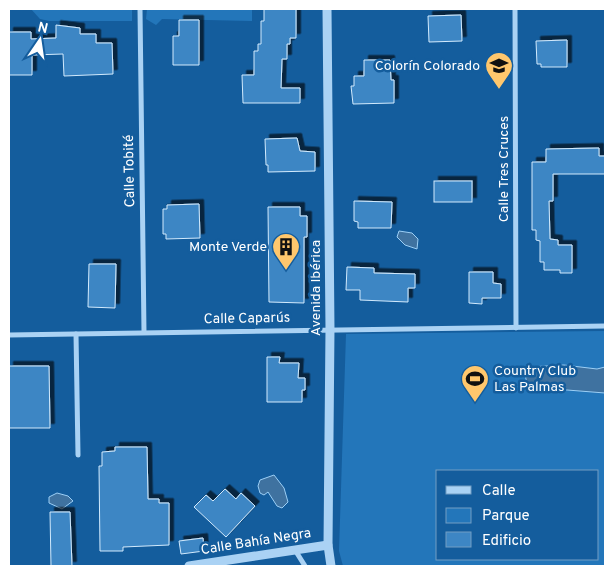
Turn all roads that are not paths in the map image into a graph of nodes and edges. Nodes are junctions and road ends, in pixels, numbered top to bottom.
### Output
1 (140, 9) edge
2 (327, 9) edge
3 (515, 9) edge
4 (605, 326) edge
5 (516, 328) junction
6 (330, 329) junction
7 (144, 332) junction
8 (76, 334) junction
9 (9, 335) edge
10 (78, 455) dead end
11 (328, 545) junction
12 (295, 550) junction
13 (189, 566) edge
14 (305, 566) edge
15 (331, 566) edge

1 - 7 street, Calle Tobité
2 - 6 street, Avenida Ibérica
3 - 5 street, Calle Tres Cruces
4 - 5 street, Calle Caparús
5 - 6 street, Calle Caparús
6 - 7 street, Calle Caparús
6 - 11 street, Avenida Ibérica
7 - 8 street, Calle Caparús
8 - 9 street, Calle Caparús
8 - 10 street
11 - 12 street, Calle Bahía Negra
11 - 15 street, Avenida Ibérica
12 - 13 street, Calle Bahía Negra
12 - 14 street

